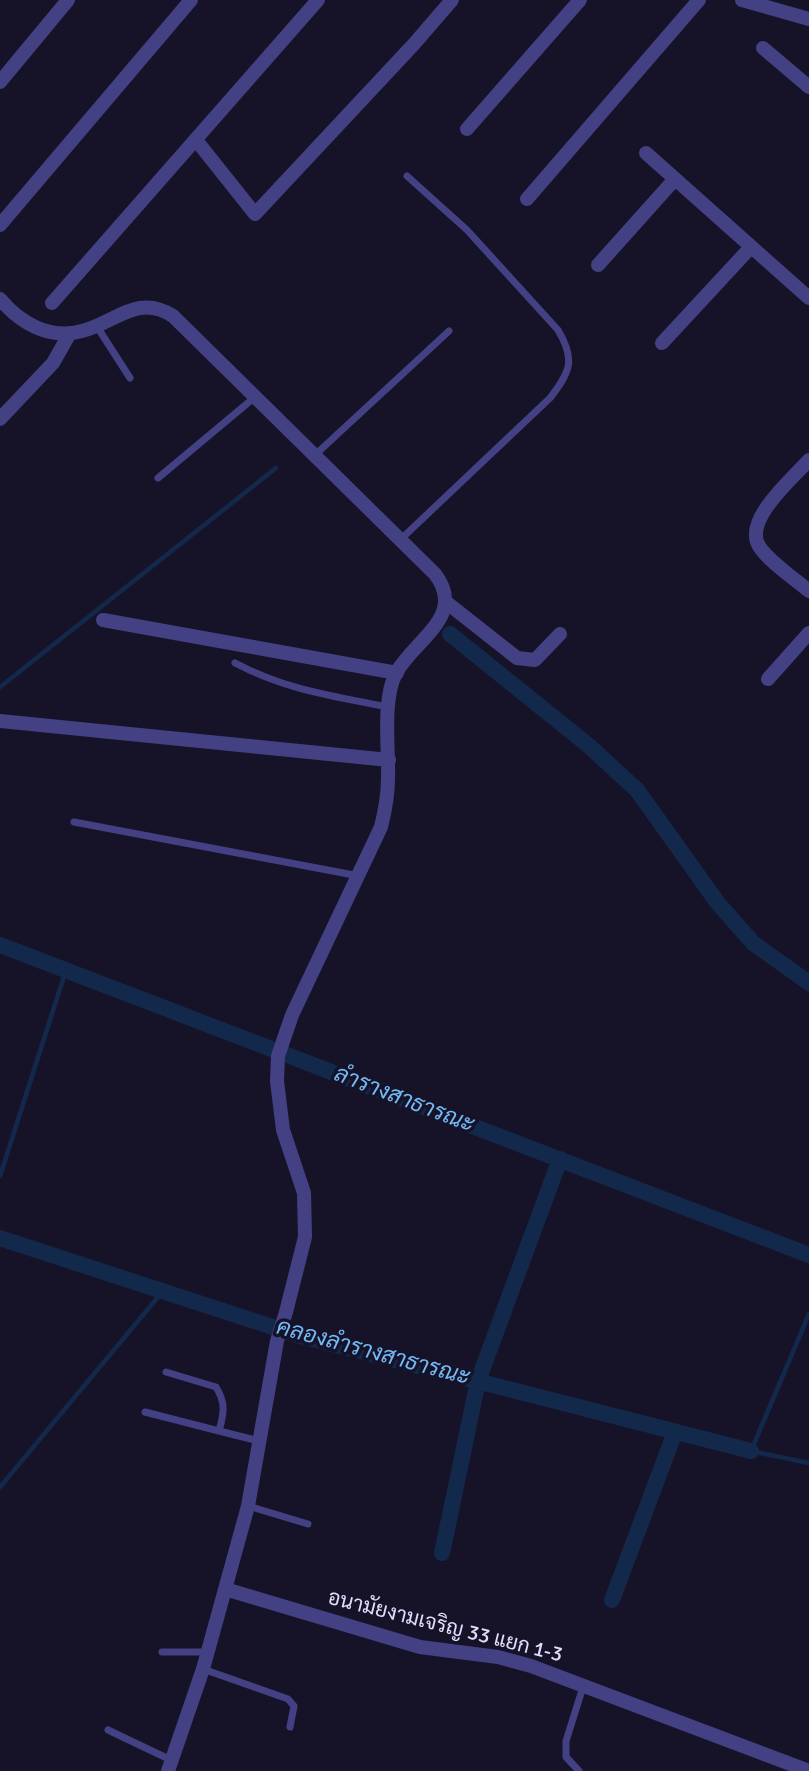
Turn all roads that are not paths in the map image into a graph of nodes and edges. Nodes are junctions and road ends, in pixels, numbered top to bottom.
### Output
1 (68, 0) edge
2 (191, 0) edge
3 (318, 0) edge
4 (452, 0) edge
5 (580, 0) edge
6 (699, 0) edge
7 (742, 0) edge
8 (809, 19) edge
9 (763, 48) dead end
10 (0, 82) edge
11 (809, 87) edge
12 (467, 129) dead end
13 (196, 140) junction
14 (646, 153) dead end
15 (407, 176) dead end
16 (675, 179) junction
17 (527, 199) dead end
18 (0, 225) edge
19 (751, 247) junction
20 (598, 265) dead end
21 (809, 298) edge
22 (0, 299) edge
23 (52, 303) dead end
24 (103, 322) junction
25 (449, 331) dead end
26 (70, 333) junction
27 (662, 343) dead end
28 (130, 378) dead end
29 (256, 397) junction
30 (0, 419) edge
31 (315, 455) junction
32 (809, 460) edge
33 (158, 478) dead end
34 (400, 540) junction
35 (809, 591) edge
36 (446, 602) junction
37 (103, 620) dead end
38 (809, 633) edge
39 (560, 634) dead end
40 (235, 663) dead end
41 (397, 673) junction
42 (768, 679) dead end
43 (388, 707) junction
44 (0, 721) edge
45 (389, 760) junction
46 (74, 822) dead end
47 (360, 876) junction
48 (166, 1372) dead end
49 (145, 1412) dead end
50 (219, 1431) junction
51 (259, 1441) junction
52 (248, 1506) junction
53 (307, 1524) dead end
54 (225, 1589) junction
55 (162, 1652) dead end
56 (208, 1652) junction
57 (203, 1669) junction
58 (584, 1686) junction
59 (289, 1727) dead end
60 (108, 1730) dead end
61 (170, 1766) edge
62 (579, 1771) edge
63 (809, 1771) edge

1 - 10 street
2 - 18 street
3 - 13 street
4 - 13 street
5 - 12 street
6 - 17 street
7 - 8 street
9 - 11 street
13 - 23 street
14 - 16 street
15 - 34 lane
16 - 19 street
16 - 20 street
19 - 21 street
19 - 27 street
22 - 26 street
24 - 26 street
24 - 28 lane
24 - 29 street
25 - 31 lane
26 - 30 street
29 - 31 street
29 - 33 lane
31 - 34 street
32 - 35 street
34 - 36 street
36 - 39 street
36 - 41 street
37 - 41 street
38 - 42 street
40 - 43 lane
41 - 43 street
43 - 45 street
44 - 45 street
45 - 47 street
46 - 47 lane
47 - 51 street
48 - 50 lane
49 - 50 lane
50 - 51 lane
51 - 52 street
52 - 53 lane
52 - 54 street
54 - 56 street
54 - 58 street, อนามัยงามเจริญ 33 แยก 1-3
55 - 56 lane
56 - 57 street
57 - 59 lane
57 - 61 street
58 - 62 lane
58 - 63 street, อนามัยงามเจริญ 33 แยก 1-3
60 - 61 lane

